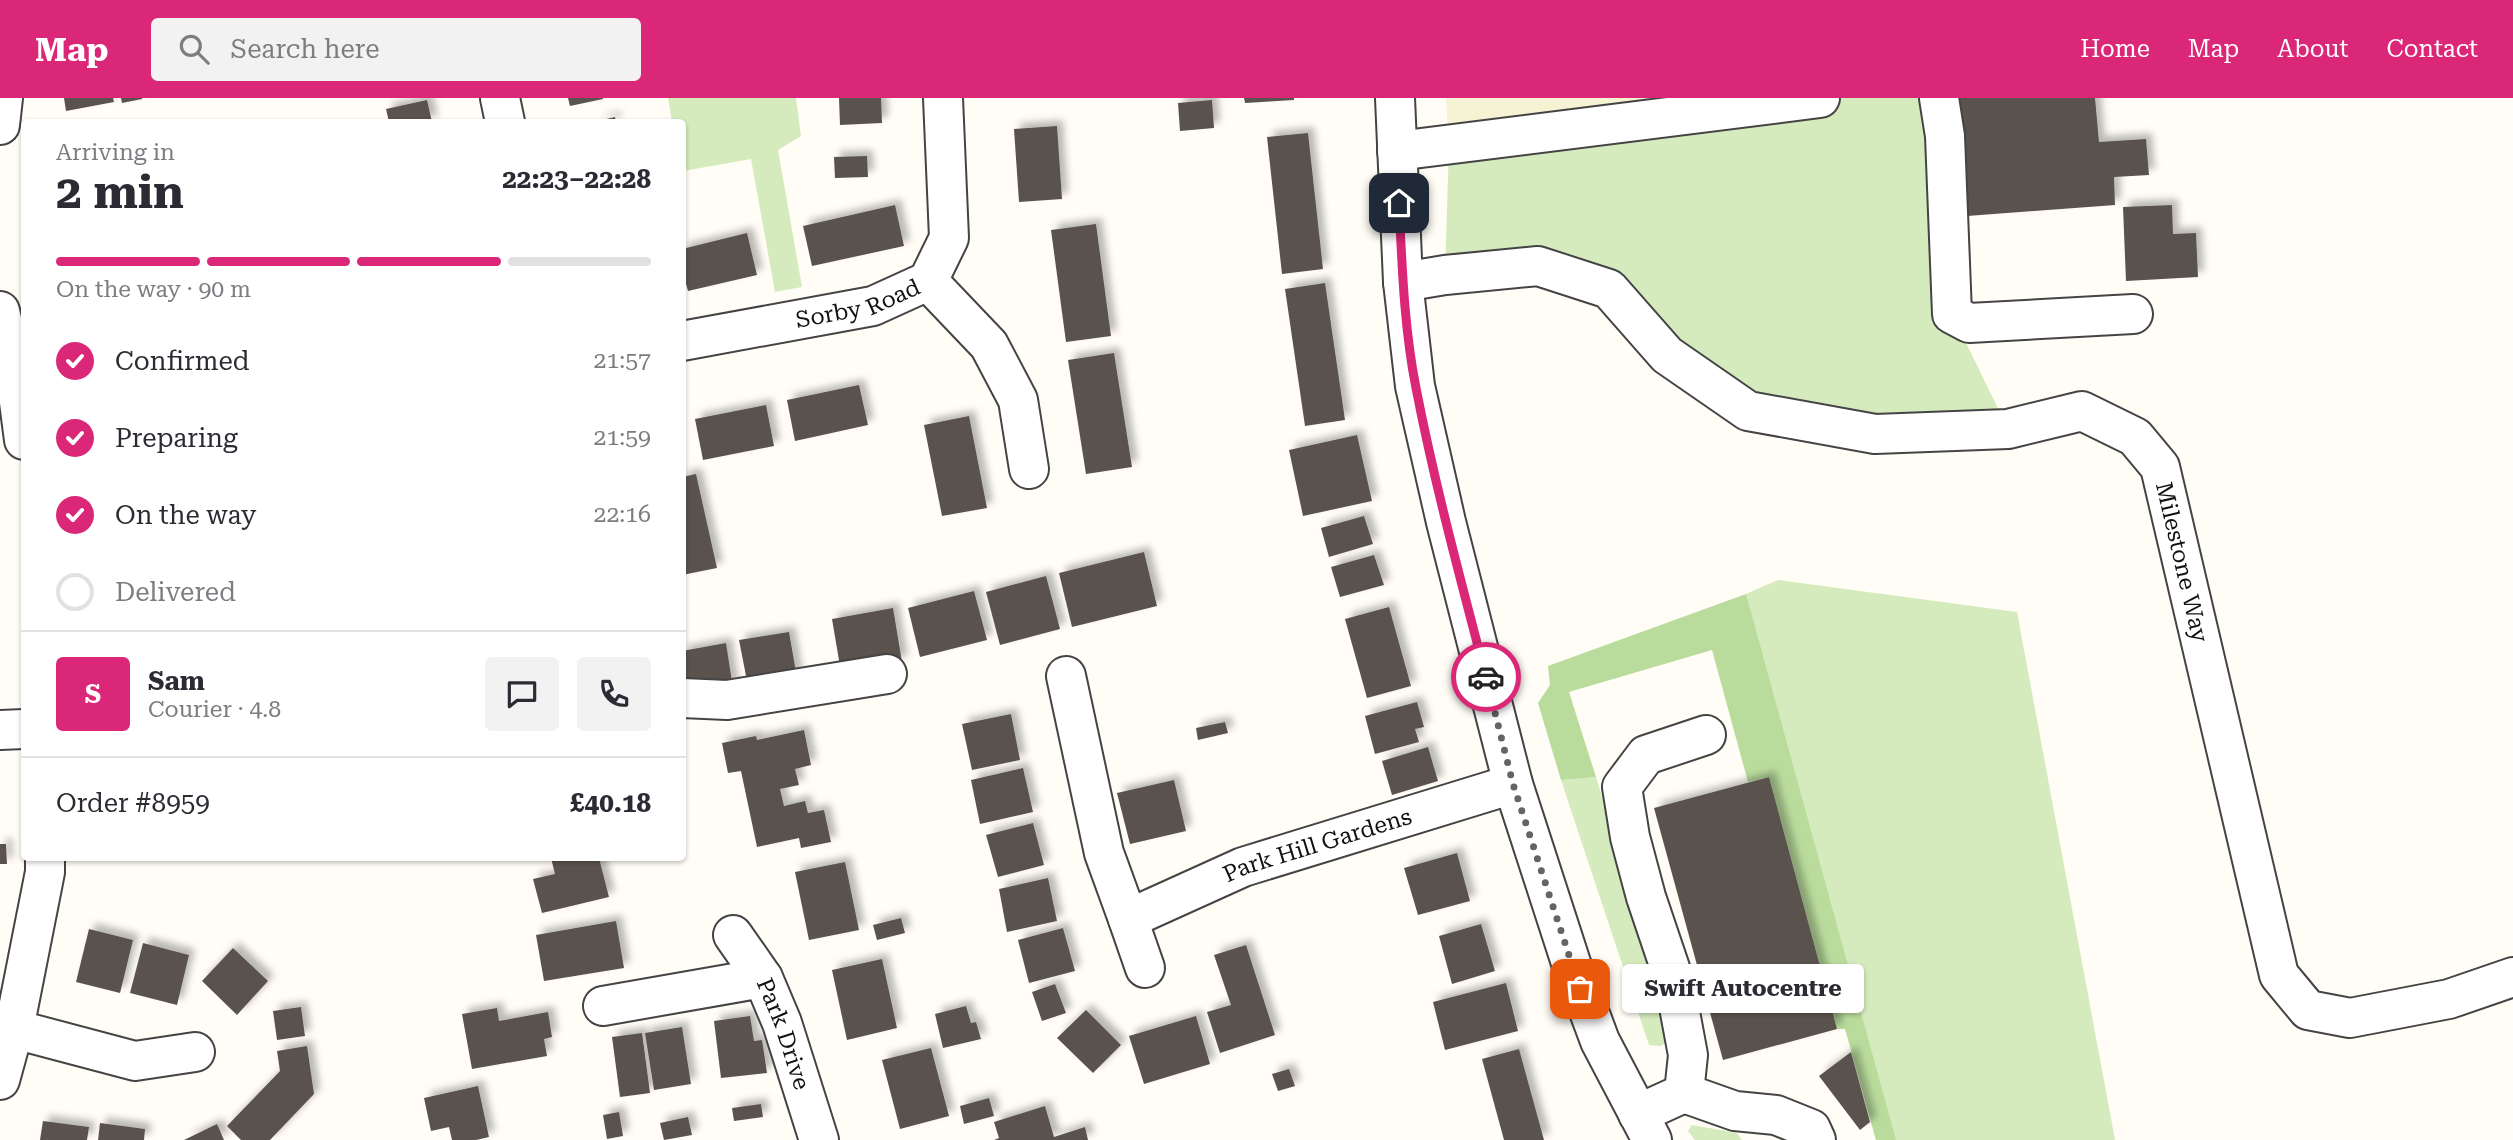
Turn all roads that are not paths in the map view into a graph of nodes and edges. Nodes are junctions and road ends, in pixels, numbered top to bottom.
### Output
1 (3, 98) edge
2 (500, 98) edge
3 (943, 98) edge
4 (1395, 98) edge
5 (1820, 98) edge
6 (1939, 98) edge
7 (504, 119) edge
8 (0, 125) edge
9 (1397, 151) junction
10 (928, 281) junction
11 (1403, 282) junction
12 (0, 311) edge
13 (2133, 314) dead end
14 (686, 340) edge
15 (20, 379) edge
16 (1029, 469) dead end
17 (887, 674) dead end
18 (1066, 676) dead end
19 (686, 698) edge
20 (21, 729) edge
21 (0, 730) edge
22 (1706, 735) dead end
23 (1513, 784) junction
24 (45, 861) edge
25 (1128, 919) junction
26 (733, 935) dead end
27 (1145, 968) dead end
28 (2513, 977) edge
29 (763, 978) junction
30 (603, 1006) dead end
31 (14, 1029) junction
32 (195, 1052) dead end
33 (0, 1080) edge
34 (1684, 1093) junction
35 (1645, 1127) edge
36 (819, 1140) edge
37 (1816, 1140) edge

1 - 8 street
2 - 7 street
3 - 10 street, Sorby Road
4 - 9 street
5 - 9 street
6 - 13 street
9 - 11 street
10 - 14 street, Sorby Road
10 - 16 street
11 - 23 street
11 - 28 street, Milestone Way
12 - 15 street
17 - 19 street
18 - 25 street
20 - 21 street
22 - 34 street
23 - 25 street, Park Hill Gardens
23 - 35 street
24 - 31 street
25 - 27 street
26 - 29 street, Park Drive
29 - 30 street
29 - 36 street, Park Drive
31 - 32 street
31 - 33 street
34 - 35 street
34 - 37 street

